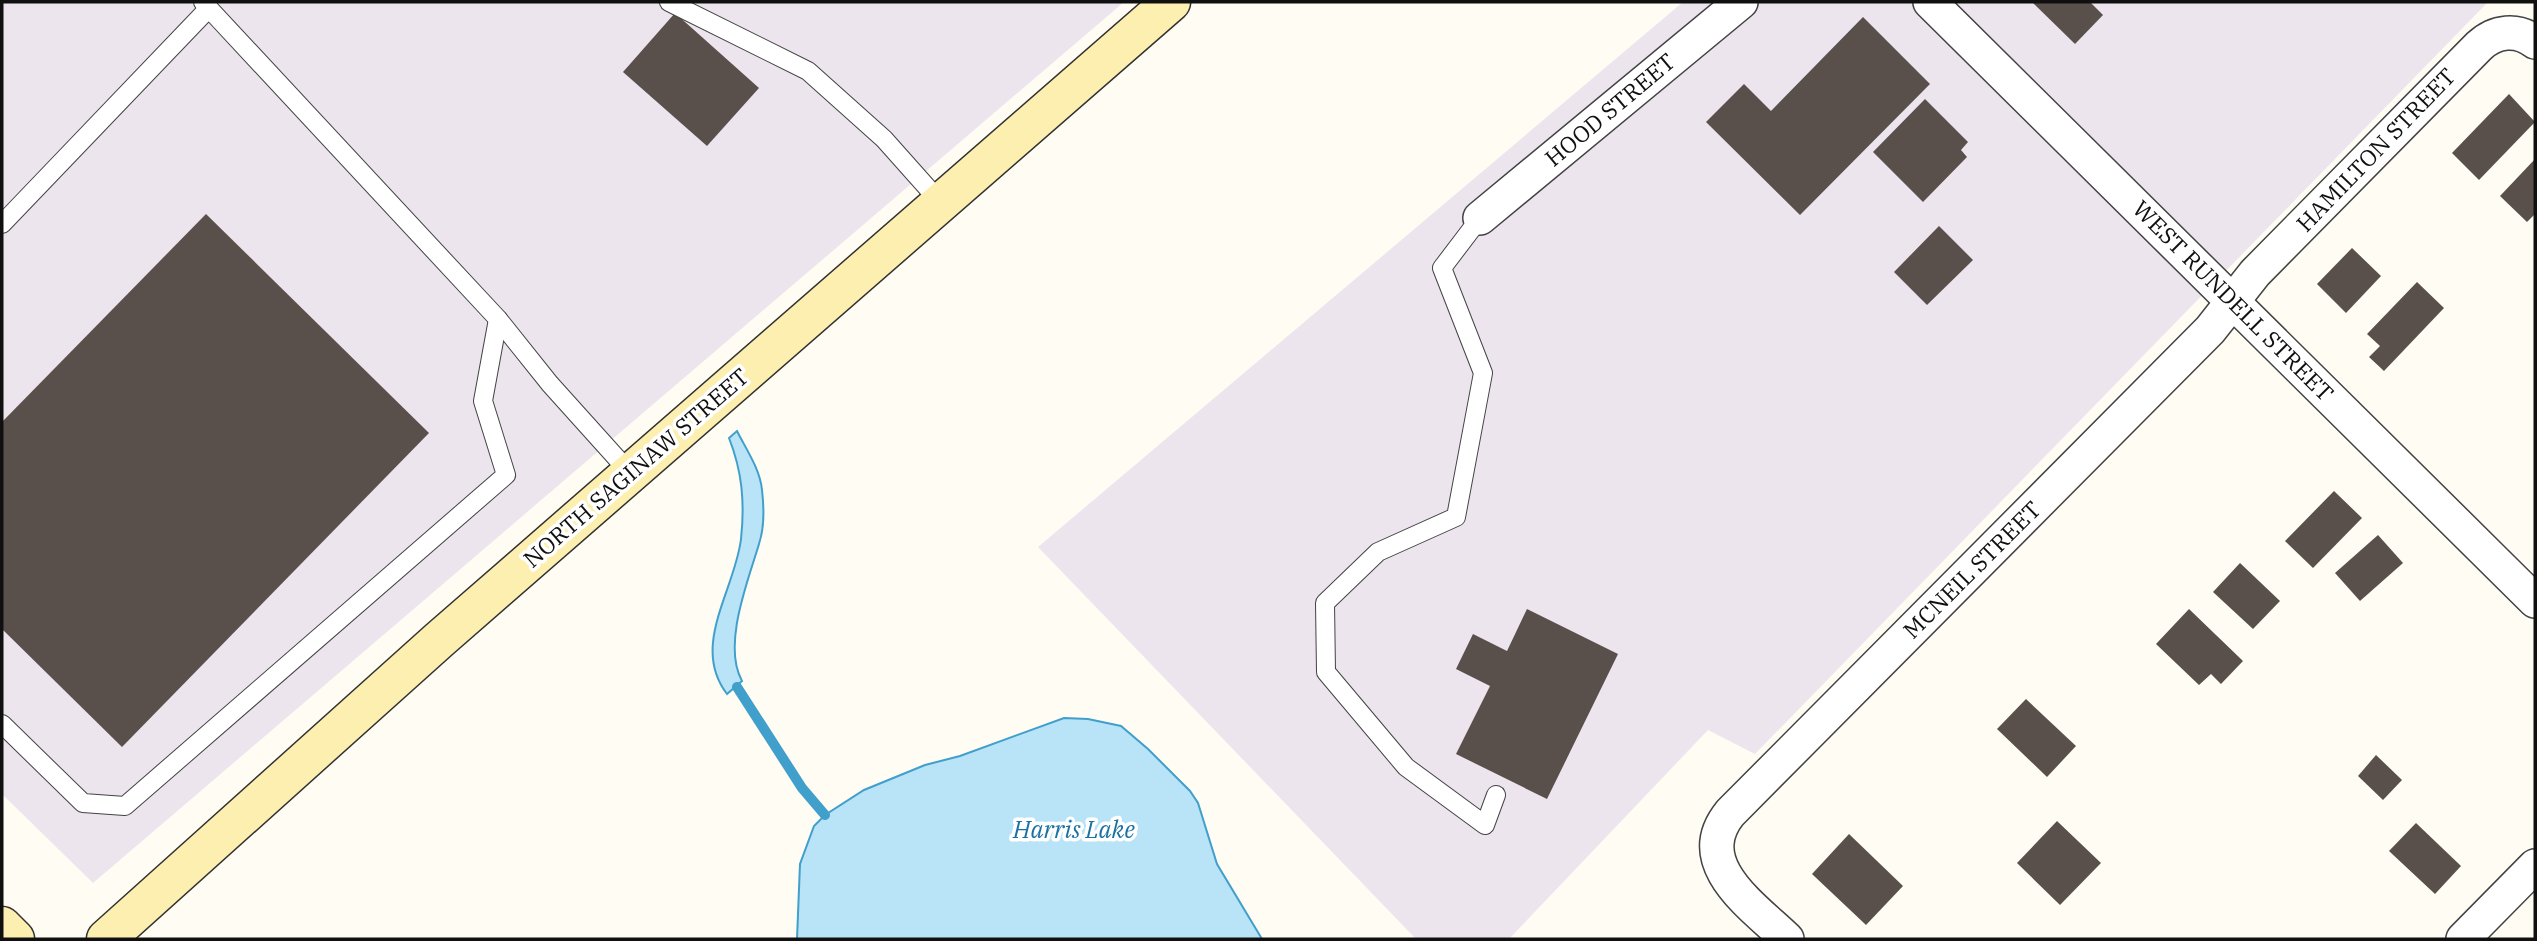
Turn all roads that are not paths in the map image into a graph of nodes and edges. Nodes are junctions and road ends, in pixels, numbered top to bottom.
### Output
1 (669, 2) edge
2 (1171, 2) edge
3 (1741, 2) edge
4 (1930, 2) edge
5 (206, 5) edge
6 (2535, 42) edge
7 (941, 203) junction
8 (1480, 218) joint
9 (2, 224) edge
10 (2233, 302) junction
11 (498, 319) junction
12 (631, 474) junction
13 (2535, 601) edge
14 (2, 724) edge
15 (1496, 794) dead end
16 (2535, 866) edge
17 (2, 926) edge
18 (15, 939) edge
19 (106, 939) edge
20 (1787, 939) edge
21 (2463, 939) edge

1 - 7 lane
2 - 7 street, NORTH SAGINAW STREET
3 - 8 street, HOOD STREET
4 - 10 street, WEST RUNDELL STREET
5 - 9 lane
5 - 11 lane
6 - 10 street, HAMILTON STREET
7 - 12 street, NORTH SAGINAW STREET
8 - 15 lane
10 - 13 street, WEST RUNDELL STREET
10 - 20 street, MCNEIL STREET
11 - 12 lane
11 - 14 lane
12 - 19 street, NORTH SAGINAW STREET
16 - 21 street
17 - 18 street

